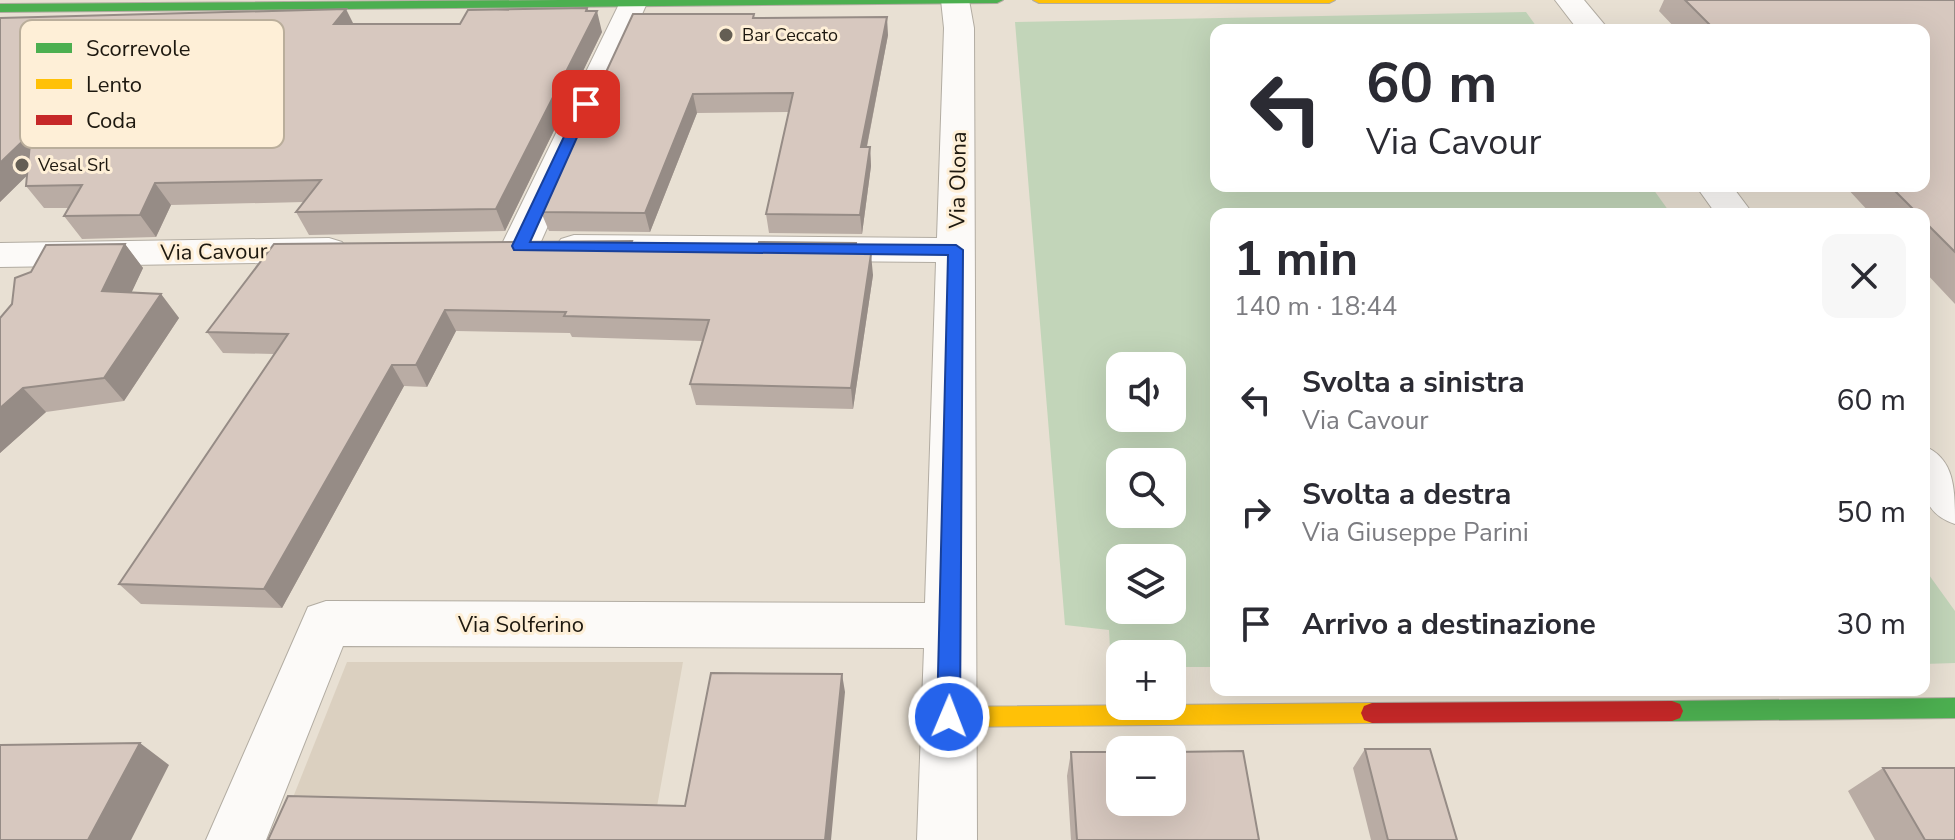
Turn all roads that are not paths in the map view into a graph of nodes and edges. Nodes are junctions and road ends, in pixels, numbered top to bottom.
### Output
1 (955, 0) edge
2 (997, 0) edge
3 (1039, 0) edge
4 (1329, 0) edge
5 (1569, 0) edge
6 (633, 3) junction
7 (0, 8) edge
8 (1589, 24) edge
9 (362, 249) edge
10 (956, 250) junction
11 (0, 255) edge
12 (1930, 472) edge
13 (1955, 505) edge
14 (950, 626) junction
15 (1955, 708) edge
16 (949, 717) junction
17 (236, 840) edge
18 (947, 840) edge

1 - 2 street
1 - 6 street
1 - 10 street, Via Olona
3 - 4 street
5 - 8 street
6 - 7 street
6 - 10 street
9 - 11 street, Via Cavour
10 - 14 street, Via Olona
12 - 13 street
14 - 16 street, Via Olona
14 - 17 street, Via Solferino
15 - 16 street
16 - 18 street, Via Olona

